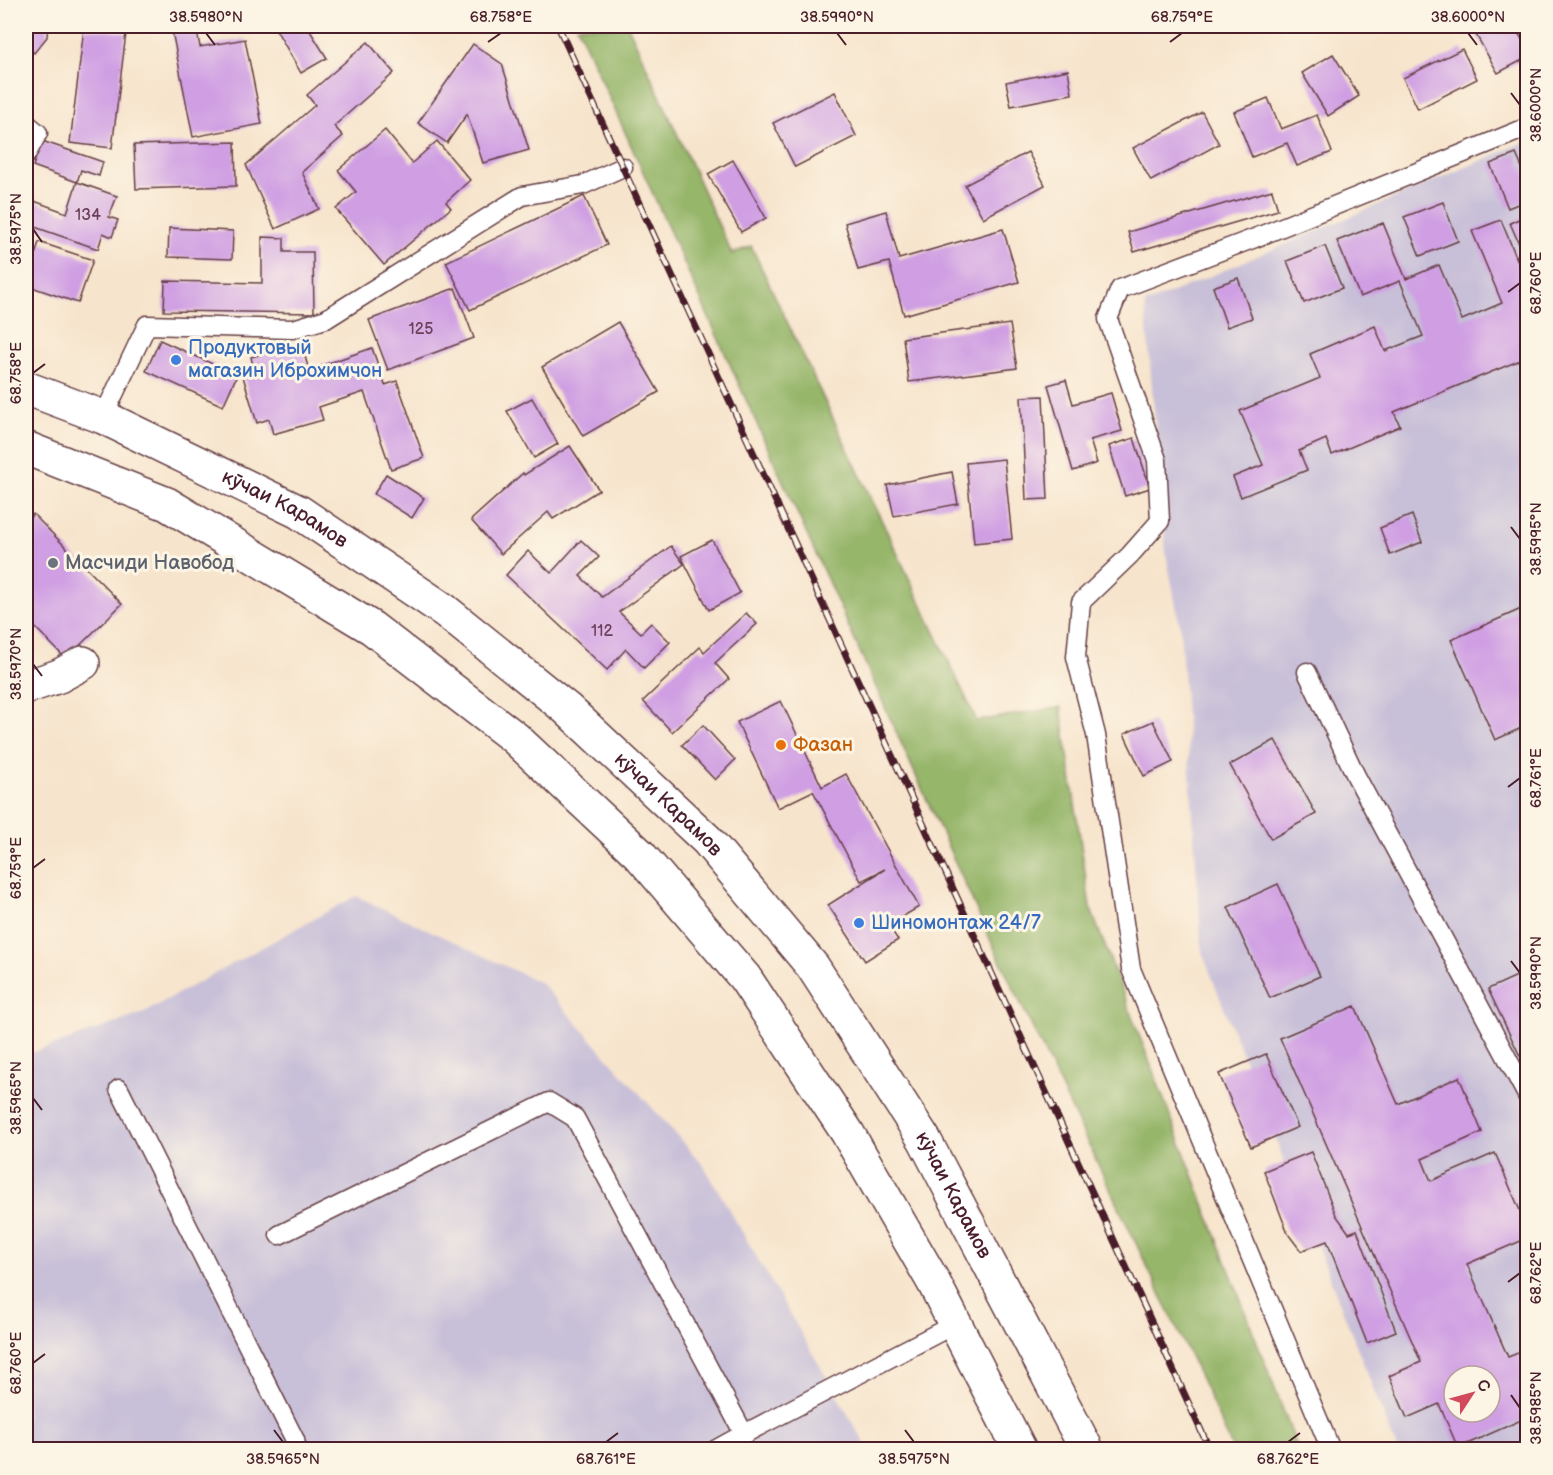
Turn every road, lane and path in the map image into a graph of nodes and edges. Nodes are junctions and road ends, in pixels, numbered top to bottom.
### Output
1 (26, 123) edge
2 (1527, 127) edge
3 (26, 155) edge
4 (623, 167) dead end
5 (26, 388) edge
6 (103, 417) junction
7 (26, 448) edge
8 (83, 663) dead end
9 (1306, 672) dead end
10 (26, 687) edge
11 (119, 1089) dead end
12 (1527, 1097) edge
13 (279, 1235) dead end
14 (955, 1324) junction
15 (744, 1434) junction
16 (297, 1449) edge
17 (715, 1449) edge
18 (1020, 1449) edge
19 (1087, 1449) edge
20 (1331, 1449) edge

1 - 3 lane
2 - 20 lane
4 - 6 lane
5 - 6 main road, кӯчаи Карамов
6 - 19 main road, кӯчаи Карамов
7 - 14 main road
8 - 10 main road
9 - 12 lane
11 - 16 lane
13 - 15 lane
14 - 15 lane
14 - 18 main road
15 - 17 lane

